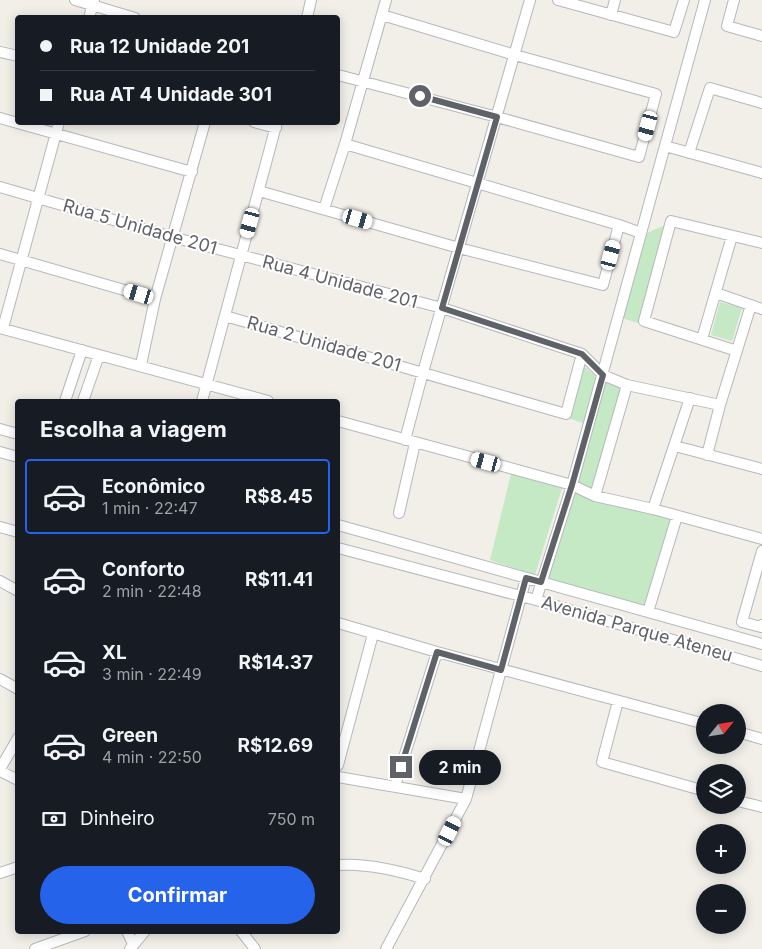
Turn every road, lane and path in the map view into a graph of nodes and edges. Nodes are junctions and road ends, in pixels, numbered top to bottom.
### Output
1 (75, 0) edge
2 (311, 0) edge
3 (386, 0) edge
4 (530, 0) edge
5 (558, 0) edge
6 (616, 0) edge
7 (684, 0) edge
8 (705, 0) edge
9 (734, 0) edge
10 (93, 2) edge
11 (90, 15) edge
12 (127, 15) edge
13 (308, 15) edge
14 (382, 15) junction
15 (611, 15) junction
16 (762, 36) edge
17 (0, 52) edge
18 (15, 55) edge
19 (515, 55) junction
20 (340, 75) edge
21 (363, 81) junction
22 (667, 97) dead end
23 (678, 100) junction
24 (762, 103) edge
25 (497, 117) junction
26 (0, 118) edge
27 (15, 122) edge
28 (24, 125) edge
29 (58, 125) edge
30 (204, 125) edge
31 (276, 125) edge
32 (56, 134) junction
33 (345, 144) junction
34 (665, 146) junction
35 (689, 153) junction
36 (192, 172) junction
37 (762, 173) edge
38 (478, 183) junction
39 (0, 187) edge
40 (259, 191) junction
41 (38, 197) junction
42 (324, 209) junction
43 (619, 225) junction
44 (641, 233) junction
45 (732, 236) junction
46 (172, 237) junction
47 (762, 243) edge
48 (459, 248) junction
49 (0, 254) edge
50 (241, 256) junction
51 (21, 259) junction
52 (716, 293) junction
53 (155, 299) junction
54 (751, 305) junction
55 (442, 308) junction
56 (762, 309) edge
57 (225, 316) junction
58 (2, 328) edge
59 (702, 339) junction
60 (82, 350) junction
61 (737, 351) junction
62 (582, 354) junction
63 (99, 355) junction
64 (141, 365) junction
65 (423, 372) junction
66 (603, 375) junction
67 (207, 384) junction
68 (627, 385) junction
69 (690, 398) junction
70 (66, 399) edge
71 (85, 399) edge
72 (203, 399) edge
73 (261, 399) edge
74 (720, 405) junction
75 (340, 422) edge
76 (0, 429) edge
77 (15, 433) edge
78 (410, 442) junction
79 (675, 446) junction
80 (0, 452) edge
81 (707, 455) junction
82 (15, 456) edge
83 (762, 469) edge
84 (572, 485) junction
85 (595, 496) junction
86 (653, 509) junction
87 (400, 513) dead end
88 (677, 516) junction
89 (340, 526) edge
90 (0, 527) edge
91 (15, 531) edge
92 (762, 539) edge
93 (340, 549) edge
94 (762, 550) edge
95 (526, 578) junction
96 (0, 581) edge
97 (541, 582) junction
98 (15, 588) edge
99 (520, 596) junction
100 (536, 600) junction
101 (648, 612) junction
102 (340, 624) edge
103 (762, 625) edge
104 (373, 634) junction
105 (762, 644) edge
106 (437, 652) junction
107 (762, 666) edge
108 (501, 670) junction
109 (0, 679) edge
110 (15, 687) edge
111 (618, 701) junction
112 (696, 722) edge
113 (746, 734) edge
114 (762, 739) edge
115 (15, 743) edge
116 (340, 758) edge
117 (0, 770) edge
118 (340, 777) edge
119 (15, 778) edge
120 (395, 786) junction
121 (696, 789) edge
122 (466, 799) junction
123 (746, 803) edge
124 (762, 808) edge
125 (340, 865) edge
126 (15, 868) edge
127 (0, 873) edge
128 (425, 879) junction
129 (77, 934) edge
130 (128, 934) edge
131 (142, 934) edge
132 (243, 934) edge
133 (131, 947) edge
134 (35, 949) edge
135 (255, 949) edge
136 (386, 949) edge

1 - 10 street
2 - 13 street
3 - 14 street
4 - 19 street, Rua 2 Unidade 201
5 - 15 street
6 - 15 street
7 - 15 street
8 - 23 street
9 - 16 street
10 - 11 street
10 - 12 street
14 - 19 street
14 - 21 street
17 - 18 street
19 - 25 street, Rua 2 Unidade 201
19 - 25 street
20 - 21 street
21 - 25 street
21 - 33 street
22 - 23 street
23 - 34 street
24 - 35 street
25 - 38 street, Rua 2 Unidade 201
26 - 27 street
28 - 32 street
29 - 32 street
30 - 36 street
31 - 40 street
32 - 36 street
32 - 41 street
33 - 38 street
33 - 42 street
34 - 35 street
34 - 44 street
35 - 37 street
36 - 46 street
38 - 43 street
38 - 48 street, Rua 2 Unidade 201
39 - 41 street, Rua 5 Unidade 201
40 - 42 street
40 - 50 street
41 - 46 street, Rua 5 Unidade 201
41 - 51 street, Rua 5 Unidade 201
42 - 48 street
43 - 44 street
43 - 48 street
44 - 66 street
45 - 47 street
45 - 52 street
45 - 59 street
46 - 50 street, Rua 5 Unidade 201
46 - 53 street
48 - 55 street, Rua 2 Unidade 201
49 - 51 street
50 - 55 street, Rua 4 Unidade 201
50 - 57 street
51 - 53 street
51 - 58 street, Rua 5 Unidade 201
52 - 54 street
52 - 59 street
53 - 64 street
54 - 56 street
54 - 61 street
55 - 62 street, Rua 4 Unidade 201
55 - 65 street, Rua 2 Unidade 201
57 - 65 street, Rua 2 Unidade 201
57 - 67 street
58 - 60 street
59 - 61 street
60 - 63 street
60 - 70 street
61 - 74 street
62 - 65 street, Rua 2 Unidade 201
62 - 66 street, Rua 4 Unidade 201
63 - 64 street
63 - 71 street
64 - 67 street
65 - 78 street
66 - 68 street
66 - 84 street
67 - 72 street
67 - 73 street
68 - 69 street
68 - 85 street
69 - 74 street
69 - 79 street
74 - 81 street
75 - 78 street
76 - 77 street
78 - 84 street
78 - 87 street
79 - 81 street
79 - 86 street
80 - 82 street
81 - 83 street
84 - 85 street
84 - 97 street
85 - 86 street
86 - 88 street
88 - 92 street
88 - 101 street
89 - 95 street, Avenida Parque Ateneu
90 - 91 street
93 - 99 street, Avenida Parque Ateneu
94 - 103 street
95 - 97 street, Avenida Parque Ateneu
95 - 99 street
96 - 98 street
97 - 100 street
97 - 101 street, Avenida Parque Ateneu
99 - 100 street, Avenida Parque Ateneu
99 - 108 street
100 - 107 street, Avenida Parque Ateneu
101 - 105 street, Avenida Parque Ateneu
102 - 104 street
104 - 106 street
104 - 116 street
106 - 108 street
106 - 120 street
108 - 111 street
108 - 122 street
109 - 110 street
111 - 112 street
111 - 121 street
113 - 114 street
115 - 117 street
117 - 119 street
118 - 120 street
120 - 122 street
122 - 128 street
123 - 124 street
125 - 128 street
126 - 127 street
128 - 136 street
129 - 134 street
130 - 133 street
131 - 133 street
132 - 135 street

